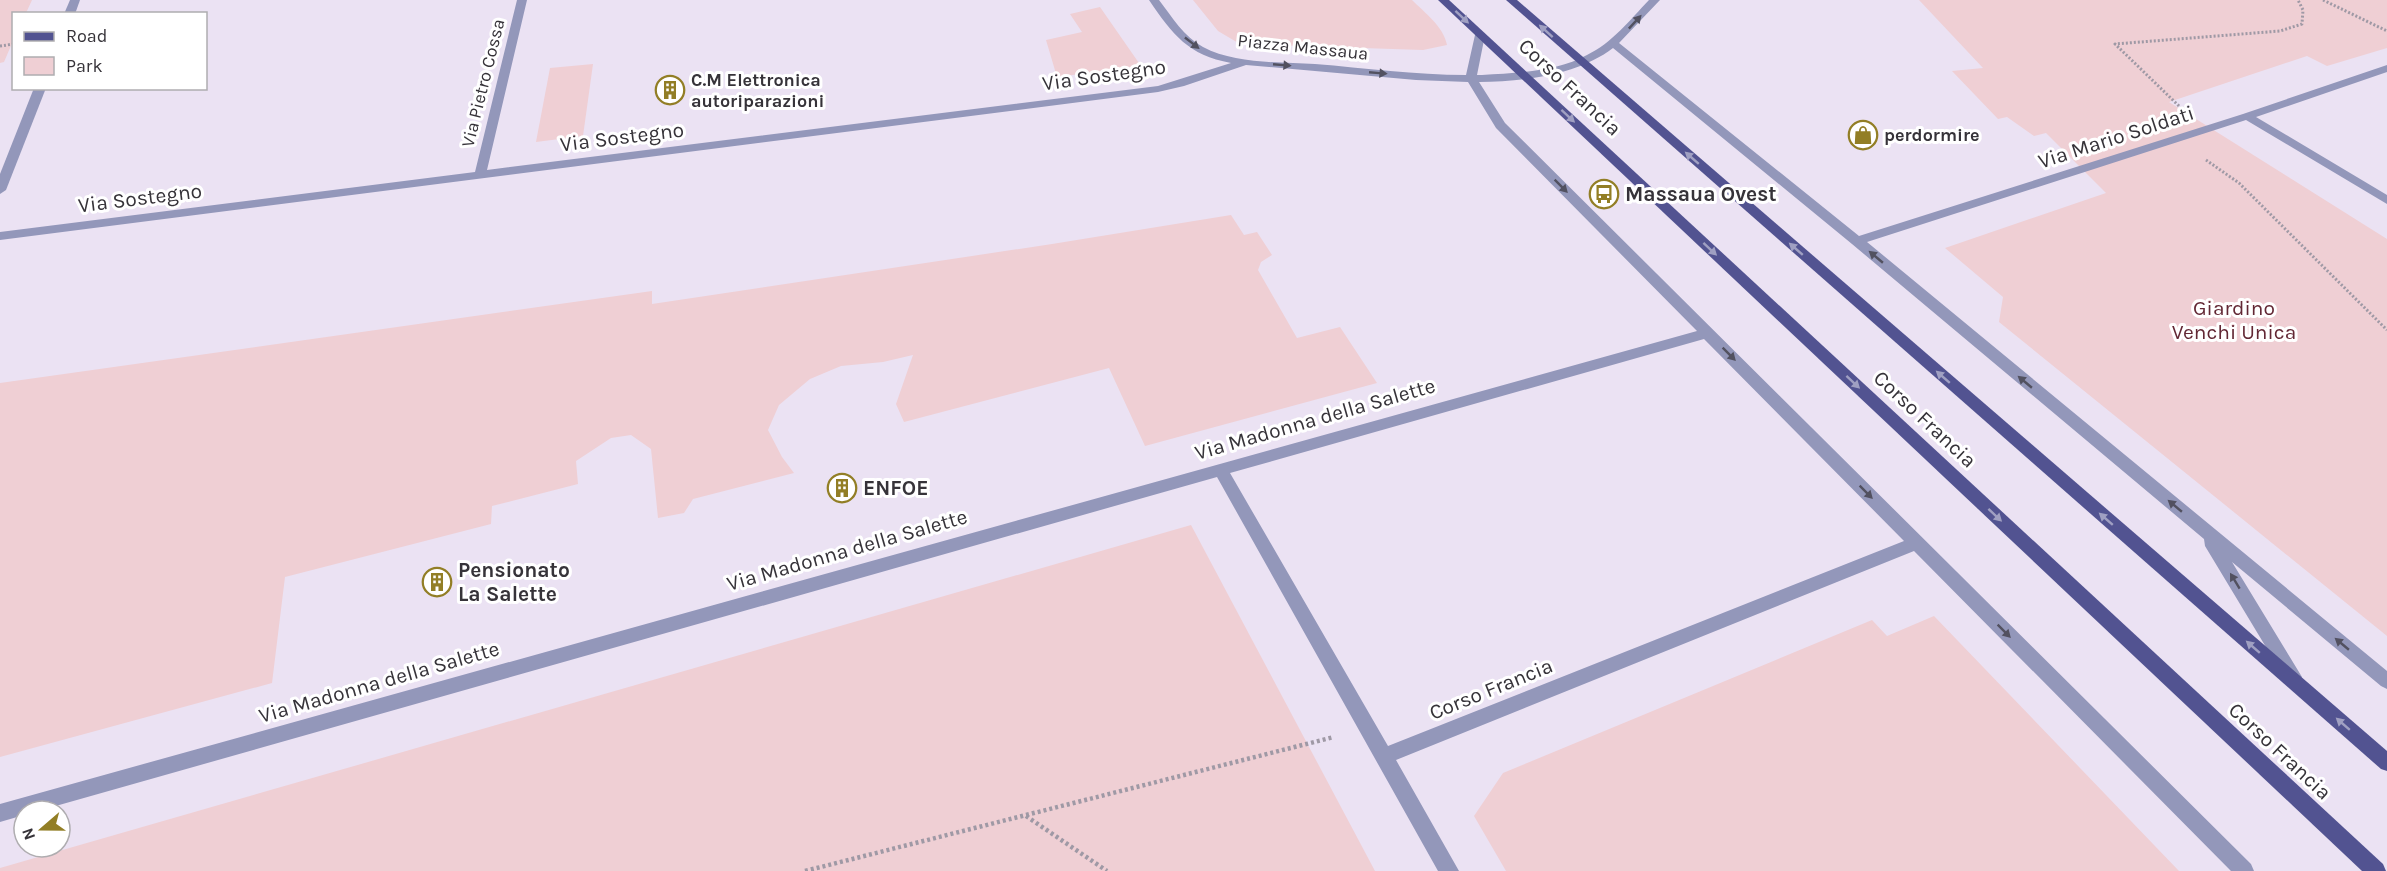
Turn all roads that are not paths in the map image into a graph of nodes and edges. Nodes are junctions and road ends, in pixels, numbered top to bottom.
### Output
1 (522, 0) edge
2 (1154, 0) edge
3 (1443, 0) edge
4 (1511, 0) edge
5 (1655, 0) edge
6 (1480, 35) junction
7 (1613, 43) junction
8 (1245, 62) junction
9 (1581, 62) junction
10 (2387, 68) edge
11 (1525, 76) junction
12 (1471, 78) junction
13 (39, 90) edge
14 (2247, 116) junction
15 (480, 175) junction
16 (0, 190) edge
17 (2387, 200) edge
18 (0, 236) edge
19 (1857, 241) junction
20 (1707, 333) junction
21 (1221, 469) junction
22 (2204, 530) junction
23 (1916, 543) junction
24 (2387, 681) edge
25 (2297, 685) junction
26 (1384, 756) junction
27 (2387, 763) edge
28 (0, 813) edge
29 (1449, 871) edge
30 (2244, 871) edge
31 (2376, 871) edge

1 - 15 street, Via Pietro Cossa
2 -> 8 street, Piazza Massaua
3 -> 6 main road, Corso Francia
9 -> 4 main road, Corso Francia
7 -> 5 street, Piazza Massaua
6 - 11 main road, Corso Francia
6 - 12 street
7 - 9 street, Piazza Massaua
7 - 19 street, Corso Francia
8 -> 12 street, Piazza Massaua
8 - 15 street, Via Sostegno
9 - 11 street, Piazza Massaua
25 -> 9 main road, Corso Francia
10 - 14 street, Via Mario Soldati
11 - 12 street, Piazza Massaua
11 -> 31 main road, Corso Francia
12 -> 20 street
13 - 16 street
14 - 17 street
14 - 19 street, Via Mario Soldati
15 - 18 street, Via Sostegno
22 -> 19 street, Corso Francia
20 - 21 street, Via Madonna della Salette
20 -> 23 street
21 - 26 street
21 - 28 street, Via Madonna della Salette
24 -> 22 street, Corso Francia
25 -> 22 street, Corso Francia
23 - 26 street, Corso Francia
23 -> 30 street
27 -> 25 main road, Corso Francia
26 - 29 street

